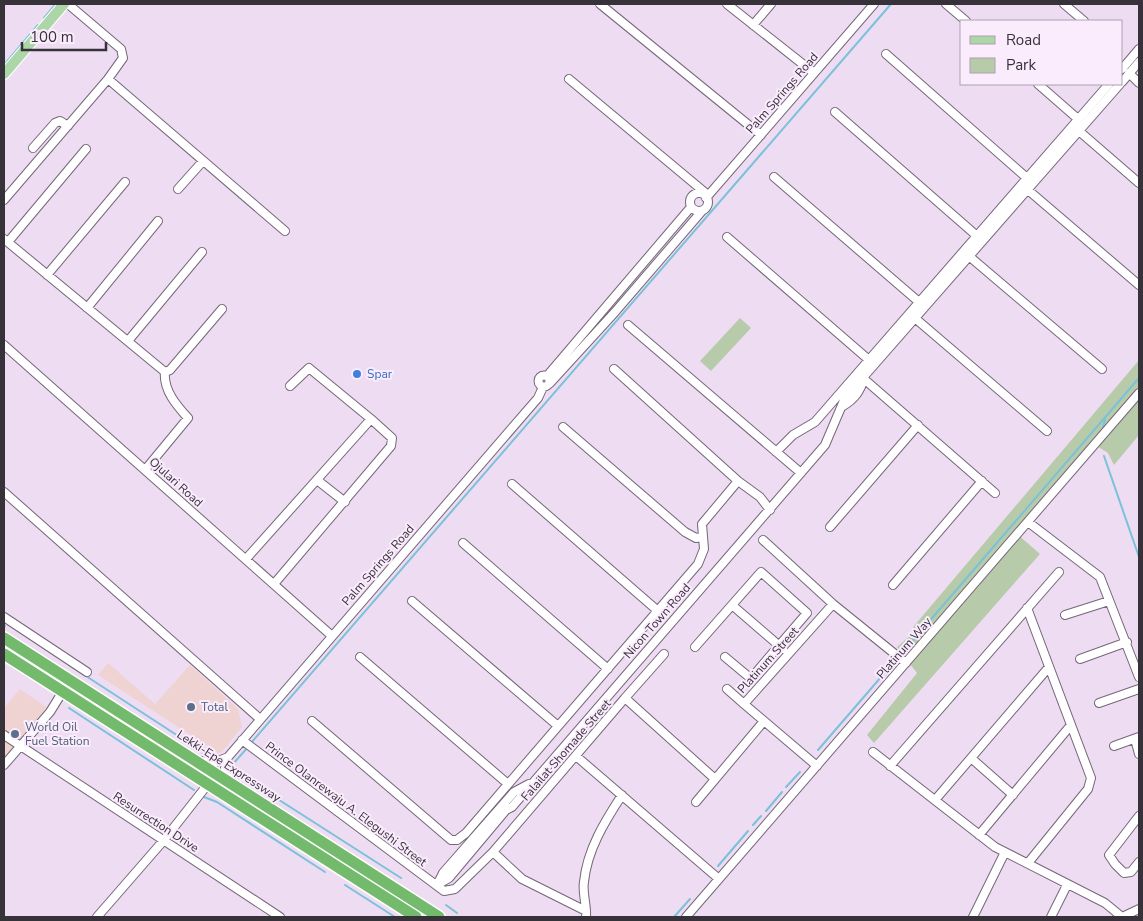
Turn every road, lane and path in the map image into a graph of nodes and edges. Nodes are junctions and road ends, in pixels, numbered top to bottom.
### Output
1 (64, 4) edge
2 (68, 4) edge
3 (600, 4) edge
4 (727, 4) edge
5 (771, 4) edge
6 (874, 4) edge
7 (946, 4) edge
8 (1064, 4) edge
9 (965, 20) edge
10 (1083, 20) edge
11 (753, 26) junction
12 (1139, 49) edge
13 (886, 54) dead end
14 (1123, 55) edge
15 (1129, 60) junction
16 (1139, 62) edge
17 (1123, 68) edge
18 (814, 73) junction
19 (1129, 73) junction
20 (4, 74) edge
21 (108, 78) junction
22 (569, 79) dead end
23 (1123, 80) edge
24 (1139, 82) edge
25 (1039, 85) edge
26 (1108, 85) edge
27 (1119, 85) edge
28 (835, 112) dead end
29 (1078, 119) junction
30 (68, 126) junction
31 (1079, 131) junction
32 (761, 135) junction
33 (33, 148) dead end
34 (86, 149) dead end
35 (203, 160) junction
36 (774, 177) dead end
37 (1027, 178) junction
38 (125, 182) dead end
39 (1139, 183) edge
40 (178, 189) dead end
41 (1028, 190) junction
42 (707, 196) junction
43 (4, 200) edge
44 (691, 207) junction
45 (702, 211) junction
46 (158, 221) dead end
47 (285, 232) dead end
48 (977, 236) junction
49 (727, 237) dead end
50 (6, 240) edge
51 (202, 252) dead end
52 (970, 257) junction
53 (47, 275) junction
54 (1139, 285) edge
55 (919, 302) junction
56 (87, 308) junction
57 (222, 309) dead end
58 (916, 319) junction
59 (628, 325) dead end
60 (128, 341) junction
61 (4, 345) edge
62 (868, 360) junction
63 (614, 369) dead end
64 (1102, 369) dead end
65 (165, 372) junction
66 (864, 379) junction
67 (547, 382) junction
68 (290, 386) dead end
69 (1139, 393) edge
70 (371, 418) junction
71 (918, 426) junction
72 (563, 427) dead end
73 (1047, 431) dead end
74 (776, 452) junction
75 (145, 470) junction
76 (801, 473) junction
77 (317, 480) junction
78 (738, 481) junction
79 (982, 481) junction
80 (512, 484) dead end
81 (4, 492) edge
82 (995, 493) dead end
83 (345, 502) junction
84 (770, 510) junction
85 (1028, 522) junction
86 (830, 526) dead end
87 (703, 537) junction
88 (763, 540) dead end
89 (462, 543) dead end
90 (246, 559) junction
91 (1059, 572) dead end
92 (274, 584) junction
93 (893, 585) dead end
94 (412, 600) dead end
95 (1109, 600) junction
96 (833, 604) junction
97 (732, 605) junction
98 (1027, 608) junction
99 (658, 611) junction
100 (1065, 615) dead end
101 (4, 617) edge
102 (332, 636) junction
103 (4, 638) edge
104 (1126, 642) junction
105 (779, 646) junction
106 (695, 647) dead end
107 (789, 653) junction
108 (4, 654) edge
109 (664, 654) dead end
110 (360, 657) dead end
111 (726, 657) dead end
112 (1080, 659) dead end
113 (906, 663) junction
114 (1049, 667) junction
115 (608, 669) junction
116 (87, 672) dead end
117 (1139, 677) edge
118 (727, 689) dead end
119 (1139, 689) edge
120 (63, 691) junction
121 (625, 698) junction
122 (1099, 703) dead end
123 (744, 704) junction
124 (260, 719) junction
125 (312, 721) dead end
126 (764, 721) junction
127 (1071, 725) junction
128 (558, 726) junction
129 (4, 735) edge
130 (1137, 738) edge
131 (246, 743) junction
132 (20, 746) junction
133 (1114, 746) dead end
134 (873, 752) dead end
135 (1139, 754) edge
136 (576, 756) junction
137 (228, 757) junction
138 (971, 758) junction
139 (192, 760) junction
140 (4, 765) edge
141 (817, 766) junction
142 (890, 766) junction
143 (715, 779) junction
144 (208, 784) junction
145 (508, 784) junction
146 (239, 790) junction
147 (622, 795) junction
148 (1013, 795) junction
149 (934, 800) junction
150 (696, 802) dead end
151 (1139, 816) edge
152 (979, 835) junction
153 (164, 840) junction
154 (492, 852) junction
155 (1005, 852) junction
156 (1139, 862) edge
157 (1028, 863) junction
158 (719, 879) junction
159 (437, 885) junction
160 (1067, 885) junction
161 (1139, 909) edge
162 (586, 914) edge
163 (97, 917) edge
164 (280, 917) edge
165 (416, 917) edge
166 (439, 917) edge
167 (686, 917) edge
168 (973, 917) edge
169 (1051, 917) edge
170 (1122, 917) edge

1 - 20 main road
2 - 21 street
3 - 32 street
4 - 11 street
5 - 11 street
6 - 18 street, Palm Springs Road
7 - 9 street
8 - 10 street
11 - 18 street
12 - 15 street
13 - 37 street
14 - 15 street
15 - 17 street
16 - 19 street, Nicon Town Road
18 - 32 street, Palm Springs Road
19 - 23 street, Nicon Town Road
19 - 24 street
21 - 30 street
21 - 35 street
22 - 42 street
25 - 29 street
26 - 29 street
27 - 31 street, Nicon Town Road
28 - 48 street
29 - 37 street
30 - 33 street
30 - 43 street
31 - 39 street
31 - 41 street, Nicon Town Road
32 - 42 street, Palm Springs Road
34 - 50 street
35 - 40 street
35 - 47 street
36 - 55 street
37 - 48 street
38 - 53 street
41 - 52 street, Nicon Town Road
41 - 54 street
42 - 44 street
42 - 45 street
44 - 45 street
44 - 67 street
45 - 67 street
46 - 56 street
48 - 55 street
49 - 62 street
50 - 53 street
51 - 60 street
52 - 58 street, Nicon Town Road
52 - 64 street
53 - 56 street
55 - 62 street
56 - 60 street
57 - 65 street
58 - 66 street, Nicon Town Road
58 - 73 street
59 - 74 street
60 - 65 street
61 - 75 street, Ojulari Road
62 - 74 street
63 - 78 street
65 - 75 street
66 - 71 street
66 - 76 street, Nicon Town Road
67 - 102 street, Palm Springs Road
68 - 70 street
69 - 85 street, Platinum Way
70 - 77 street
70 - 83 street
71 - 79 street
71 - 86 street
72 - 87 street
74 - 76 street
75 - 90 street, Ojulari Road
76 - 84 street, Nicon Town Road
77 - 83 street
77 - 90 street
78 - 84 street
78 - 87 street
79 - 82 street
79 - 93 street
80 - 99 street
81 - 124 street
83 - 92 street
84 - 159 street, Nicon Town Road
85 - 95 street
85 - 113 street, Platinum Way
87 - 99 street
88 - 96 street
89 - 115 street
90 - 92 street, Ojulari Road
91 - 98 street
92 - 102 street, Ojulari Road
94 - 128 street
95 - 100 street
95 - 104 street
96 - 107 street, Platinum Street
96 - 113 street
97 - 105 street
97 - 105 street
97 - 106 street
98 - 114 street
98 - 142 street
99 - 115 street
101 - 116 street
102 - 124 street, Palm Springs Road
103 - 139 highway, Lekki-Epe Expressway
104 - 112 street
104 - 117 street
105 - 107 street
105 - 111 street
107 - 123 street, Platinum Street
108 - 120 highway, Lekki-Epe Expressway
109 - 121 street
110 - 145 street
113 - 141 street, Platinum Way
114 - 127 street
114 - 138 street
115 - 128 street
118 - 123 street
119 - 122 street
120 - 132 street
120 - 144 highway, Lekki-Epe Expressway
121 - 136 street, Falailat Shomade Street
121 - 143 street, Falailat Shomade Street
123 - 126 street, Platinum Street
124 - 131 street, Palm Springs Road
125 - 145 street
126 - 141 street, Platinum Street
126 - 143 street
127 - 148 street
127 - 157 street
128 - 145 street
129 - 132 street, Resurrection Drive
130 - 133 street
130 - 135 street
131 - 137 street, Palm Springs Road
131 - 159 street, Prince Olanrewaju A. Elegushi Street
132 - 140 street
132 - 153 street, Resurrection Drive
134 - 142 street
136 - 147 street
136 - 154 street, Falailat Shomade Street
137 - 139 street
137 - 146 street
138 - 148 street
138 - 149 street
139 - 146 highway, Lekki-Epe Expressway
141 - 158 street, Platinum Way
142 - 149 street
143 - 150 street
144 - 153 street
144 - 165 highway, Lekki-Epe Expressway
146 - 166 highway, Lekki-Epe Expressway
147 - 158 street
147 - 162 street
148 - 152 street
149 - 152 street
151 - 156 street
152 - 155 street
153 - 163 street
153 - 164 street, Resurrection Drive
154 - 159 street, Falailat Shomade Street
154 - 162 street
155 - 157 street
155 - 168 street
157 - 160 street
158 - 167 street, Platinum Way
160 - 169 street
160 - 170 street
161 - 170 street

